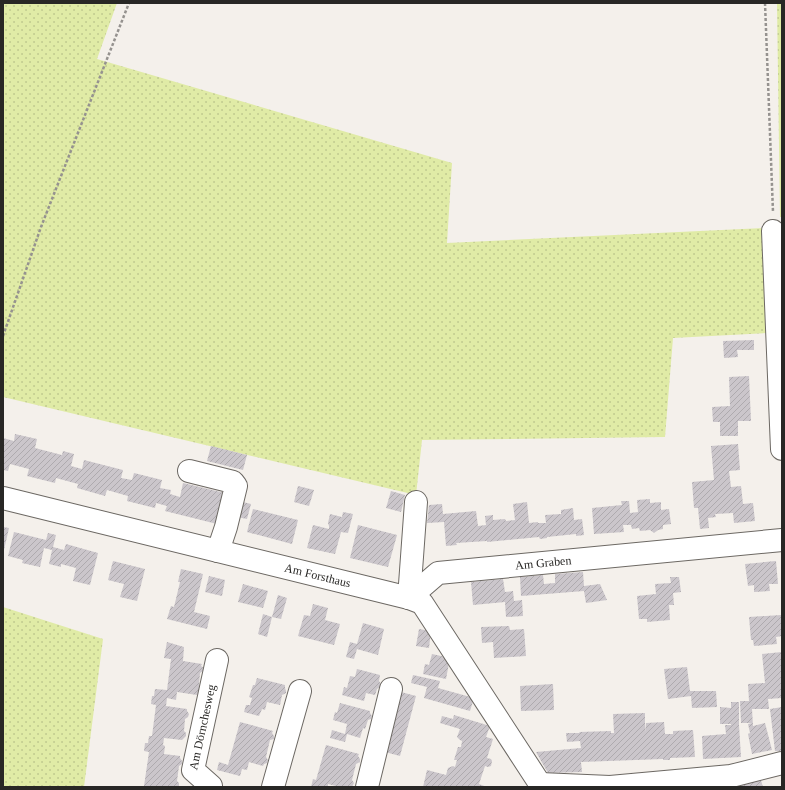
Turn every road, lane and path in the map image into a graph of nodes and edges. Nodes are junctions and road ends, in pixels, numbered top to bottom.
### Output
1 (129, 3) edge
2 (765, 3) edge
3 (773, 231) joint
4 (3, 336) edge
5 (782, 449) edge
6 (189, 471) dead end
7 (3, 498) edge
8 (416, 502) dead end
9 (782, 540) edge
10 (218, 551) junction
11 (409, 598) junction
12 (217, 660) dead end
13 (391, 690) dead end
14 (300, 691) dead end
15 (782, 763) edge
16 (732, 782) edge
17 (537, 786) edge
18 (213, 787) edge
19 (273, 787) edge
20 (366, 787) edge

1 - 4 path
2 - 3 path
3 - 5 street
6 - 10 street
7 - 10 street, Am Forsthaus
8 - 11 street
9 - 11 street, Am Graben
10 - 11 street, Am Forsthaus
11 - 17 street, Am Forsthaus
12 - 18 street, Am Dörnchesweg
13 - 20 street
14 - 19 street
15 - 16 street
16 - 17 street

